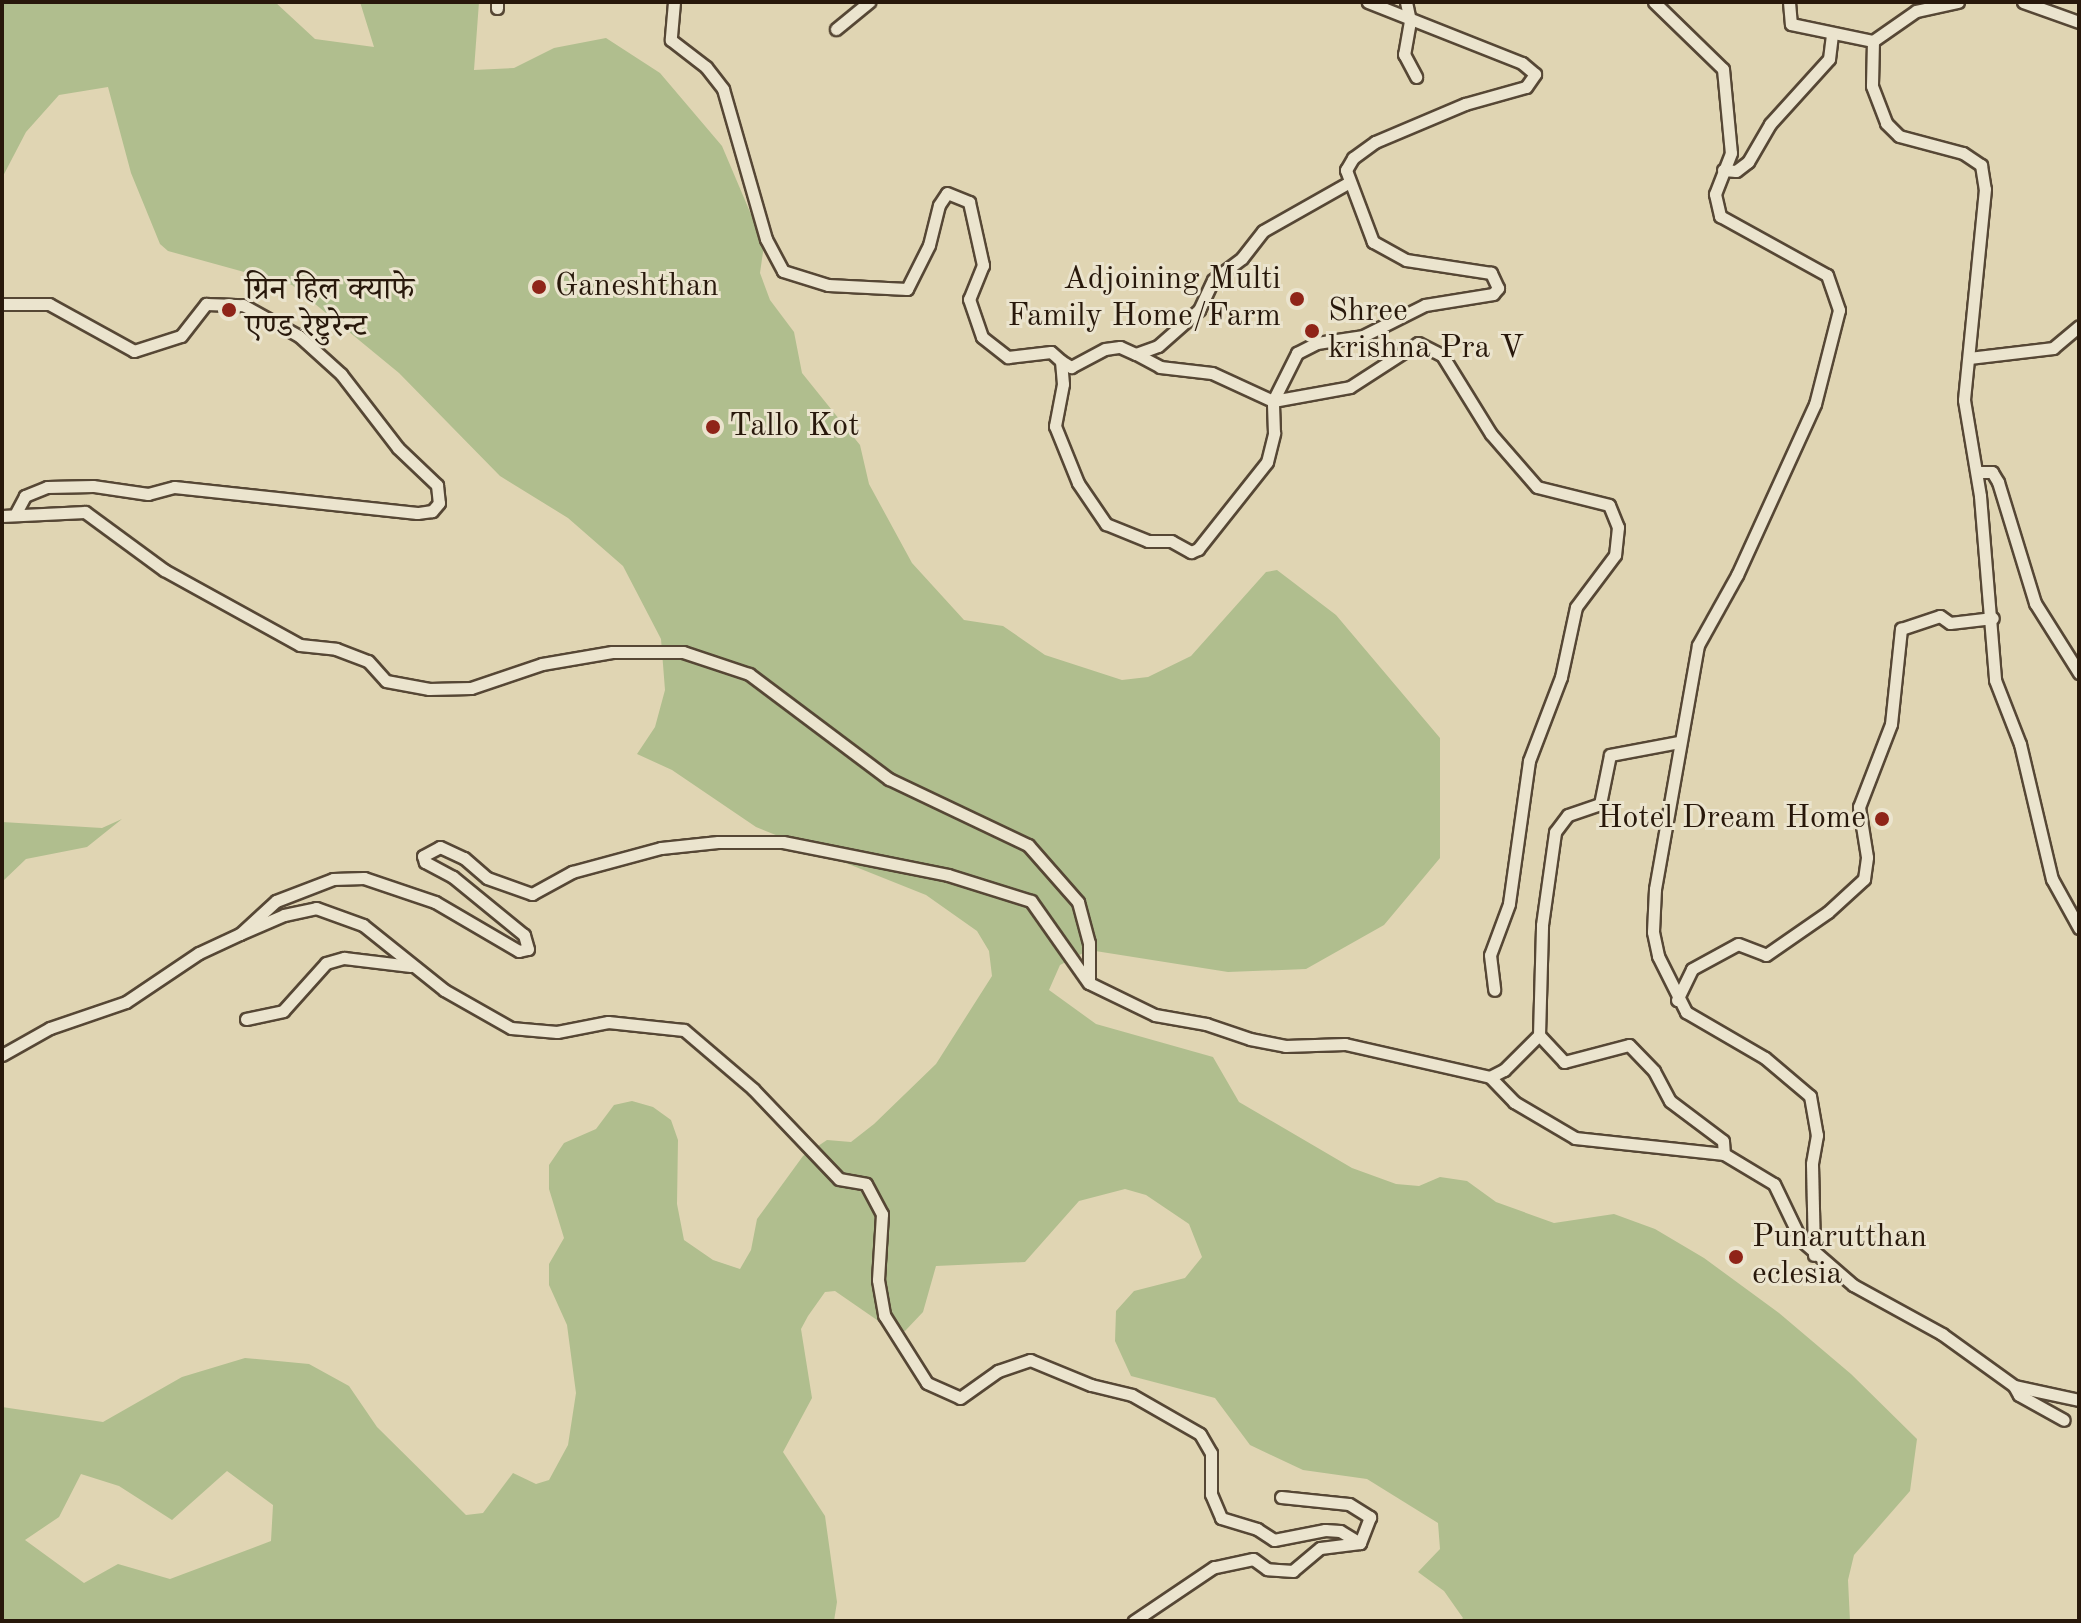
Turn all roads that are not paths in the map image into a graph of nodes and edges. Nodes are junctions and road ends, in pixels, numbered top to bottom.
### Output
1 (674, 2) edge
2 (869, 2) edge
3 (1368, 2) edge
4 (1406, 2) edge
5 (1654, 2) edge
6 (1789, 2) edge
7 (1958, 2) edge
8 (2023, 2) edge
9 (1410, 21) junction
10 (2079, 22) edge
11 (836, 29) dead end
12 (1832, 34) junction
13 (1873, 41) junction
14 (1416, 77) dead end
15 (1723, 170) junction
16 (1348, 183) junction
17 (2, 304) edge
18 (2079, 326) edge
19 (1136, 354) junction
20 (1969, 358) junction
21 (1061, 361) junction
22 (1273, 401) junction
23 (1977, 472) junction
24 (16, 513) junction
25 (2, 516) edge
26 (1993, 618) junction
27 (2079, 673) edge
28 (1679, 742) junction
29 (2079, 928) edge
30 (240, 934) junction
31 (415, 967) junction
32 (1089, 983) junction
33 (1494, 990) dead end
34 (1677, 1000) junction
35 (246, 1019) dead end
36 (1539, 1035) junction
37 (2, 1055) edge
38 (1490, 1077) junction
39 (1724, 1154) junction
40 (1814, 1255) junction
41 (2014, 1386) junction
42 (2079, 1400) edge
43 (2064, 1420) dead end
44 (1281, 1497) dead end
45 (1360, 1543) junction
46 (1134, 1621) edge

1 - 21 street
2 - 11 street
3 - 9 street
4 - 9 street
5 - 15 street
6 - 12 street
7 - 13 street
8 - 10 street
9 - 14 street
9 - 16 street
12 - 13 street
12 - 15 street
13 - 20 street
15 - 28 street
16 - 19 street
16 - 22 street
17 - 24 street
18 - 20 street
19 - 21 street
19 - 22 street
20 - 23 street
21 - 22 street
22 - 33 street
23 - 26 street
23 - 27 street
24 - 25 street
24 - 32 street
26 - 29 street
26 - 34 street
28 - 34 street
28 - 36 street
30 - 31 street
30 - 32 street
30 - 37 street
31 - 35 street
31 - 45 street
32 - 38 street
34 - 40 street
36 - 38 street
36 - 39 street
38 - 39 street
39 - 40 street
40 - 41 street
41 - 42 street
41 - 43 street
44 - 45 street
45 - 46 street

